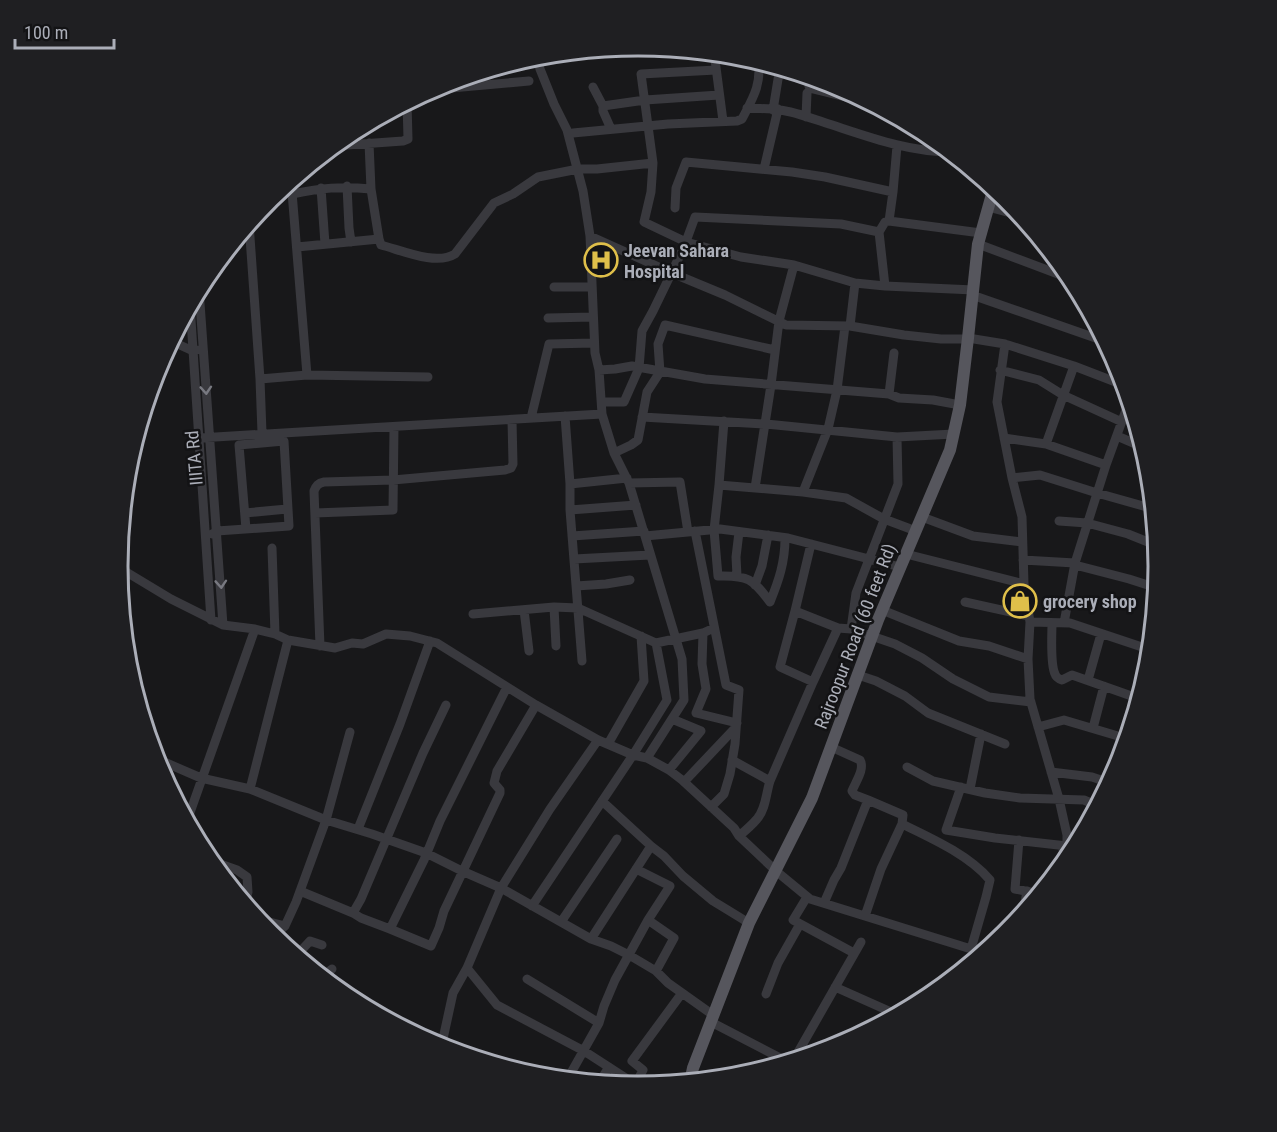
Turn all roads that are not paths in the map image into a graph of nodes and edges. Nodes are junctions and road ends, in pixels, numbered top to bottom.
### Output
1 (715, 62) edge
2 (539, 65) edge
3 (716, 70) junction
4 (759, 70) edge
5 (779, 76) edge
6 (530, 81) dead end
7 (808, 85) edge
8 (463, 87) edge
9 (593, 87) dead end
10 (807, 93) dead end
11 (830, 93) edge
12 (719, 95) junction
13 (645, 100) junction
14 (603, 106) junction
15 (747, 108) junction
16 (775, 110) junction
17 (407, 111) edge
18 (806, 117) junction
19 (723, 121) junction
20 (648, 126) junction
21 (611, 129) junction
22 (573, 133) dead end
23 (369, 143) junction
24 (352, 144) edge
25 (897, 146) junction
26 (936, 152) edge
27 (653, 164) junction
28 (578, 169) junction
29 (764, 169) junction
30 (347, 186) junction
31 (321, 188) junction
32 (371, 189) junction
33 (892, 192) junction
34 (292, 194) joint
35 (991, 197) edge
36 (988, 207) junction
37 (675, 208) dead end
38 (1005, 212) edge
39 (889, 221) junction
40 (879, 232) junction
41 (250, 235) edge
42 (590, 236) junction
43 (379, 239) junction
44 (979, 239) junction
45 (351, 242) junction
46 (686, 243) junction
47 (325, 244) junction
48 (297, 247) junction
49 (794, 265) junction
50 (1056, 272) edge
51 (672, 273) junction
52 (855, 283) junction
53 (885, 286) junction
54 (554, 287) dead end
55 (591, 287) junction
56 (973, 293) junction
57 (199, 307) edge
58 (593, 317) junction
59 (548, 318) dead end
60 (192, 320) edge
61 (779, 321) junction
62 (848, 326) junction
63 (1095, 338) edge
64 (968, 339) junction
65 (594, 343) junction
66 (179, 344) edge
67 (1005, 344) junction
68 (198, 350) junction
69 (775, 350) junction
70 (894, 353) dead end
71 (1074, 366) junction
72 (639, 368) junction
73 (599, 370) junction
74 (1000, 370) junction
75 (660, 372) junction
76 (307, 375) junction
77 (428, 377) dead end
78 (261, 379) junction
79 (1114, 381) edge
80 (771, 385) junction
81 (837, 390) junction
82 (890, 394) junction
83 (1063, 395) junction
84 (602, 402) junction
85 (960, 405) junction
86 (1125, 413) edge
87 (602, 414) junction
88 (566, 416) junction
89 (642, 417) junction
90 (531, 418) junction
91 (512, 420) junction
92 (724, 421) junction
93 (1122, 422) junction
94 (766, 424) junction
95 (394, 427) junction
96 (828, 429) junction
97 (262, 433) junction
98 (954, 434) junction
99 (1117, 436) junction
100 (897, 437) junction
101 (204, 438) junction
102 (1004, 438) junction
103 (1046, 444) junction
104 (1134, 444) edge
105 (614, 453) junction
106 (1106, 465) junction
107 (1012, 478) junction
108 (393, 480) junction
109 (628, 481) junction
110 (570, 484) junction
111 (718, 486) junction
112 (755, 488) junction
113 (803, 492) junction
114 (1097, 493) junction
115 (636, 505) junction
116 (1146, 507) edge
117 (287, 509) junction
118 (570, 510) junction
119 (245, 513) junction
120 (315, 513) junction
121 (922, 517) junction
122 (884, 519) junction
123 (1059, 521) dead end
124 (1087, 523) junction
125 (246, 529) junction
126 (714, 530) junction
127 (217, 531) junction
128 (916, 531) junction
129 (691, 532) junction
130 (739, 532) junction
131 (644, 533) junction
132 (572, 536) junction
133 (768, 536) junction
134 (206, 537) junction
135 (784, 538) junction
136 (1022, 542) junction
137 (1148, 542) edge
138 (811, 544) junction
139 (272, 548) dead end
140 (906, 554) junction
141 (650, 555) junction
142 (574, 559) junction
143 (869, 559) junction
144 (1023, 560) junction
145 (1075, 564) junction
146 (900, 567) junction
147 (128, 573) edge
148 (737, 576) junction
149 (630, 580) dead end
150 (1024, 584) junction
151 (755, 585) junction
152 (1148, 585) edge
153 (576, 586) junction
154 (965, 602) dead end
155 (554, 607) junction
156 (578, 608) junction
157 (524, 609) junction
158 (882, 610) junction
159 (795, 611) junction
160 (473, 614) dead end
161 (1030, 619) junction
162 (212, 620) junction
163 (1052, 622) junction
164 (1064, 623) junction
165 (223, 625) junction
166 (714, 628) junction
167 (838, 628) junction
168 (255, 629) junction
169 (851, 629) junction
170 (703, 633) junction
171 (275, 634) junction
172 (1101, 634) junction
173 (641, 636) junction
174 (872, 636) junction
175 (675, 638) junction
176 (288, 640) junction
177 (430, 641) junction
178 (656, 643) junction
179 (320, 646) junction
180 (556, 646) dead end
181 (1142, 648) edge
182 (529, 651) dead end
183 (1028, 659) junction
184 (582, 661) dead end
185 (858, 675) junction
186 (1088, 680) junction
187 (813, 682) junction
188 (1104, 686) junction
189 (507, 687) junction
190 (1132, 696) edge
191 (1031, 702) junction
192 (446, 705) dead end
193 (536, 705) junction
194 (672, 719) junction
195 (736, 725) junction
196 (1038, 727) junction
197 (1094, 728) junction
198 (350, 732) dead end
199 (981, 734) junction
200 (1120, 736) edge
201 (598, 740) junction
202 (608, 744) junction
203 (1005, 744) dead end
204 (831, 747) junction
205 (633, 755) junction
206 (647, 758) junction
207 (732, 760) junction
208 (168, 764) edge
209 (907, 767) dead end
210 (669, 770) junction
211 (1051, 772) junction
212 (201, 778) junction
213 (1101, 780) edge
214 (771, 781) junction
215 (684, 782) junction
216 (965, 788) junction
217 (250, 789) junction
218 (1059, 799) junction
219 (868, 800) junction
220 (602, 801) junction
221 (1090, 803) edge
222 (711, 807) junction
223 (190, 810) edge
224 (326, 820) junction
225 (902, 824) junction
226 (358, 830) junction
227 (739, 836) junction
228 (617, 839) dead end
229 (387, 840) junction
230 (1019, 840) junction
231 (1068, 843) edge
232 (651, 846) junction
233 (1066, 846) edge
234 (426, 853) junction
235 (225, 866) edge
236 (636, 869) junction
237 (462, 871) junction
238 (678, 871) junction
239 (776, 871) junction
240 (670, 886) junction
241 (501, 888) junction
242 (300, 891) junction
243 (1027, 891) junction
244 (1031, 892) edge
245 (247, 894) edge
246 (807, 897) junction
247 (1026, 899) edge
248 (824, 903) junction
249 (532, 906) junction
250 (353, 913) junction
251 (865, 916) junction
252 (648, 920) junction
253 (561, 922) junction
254 (274, 923) edge
255 (749, 923) junction
256 (800, 924) junction
257 (285, 926) junction
258 (390, 929) junction
259 (281, 930) edge
260 (591, 939) junction
261 (861, 942) dead end
262 (322, 945) dead end
263 (971, 949) junction
264 (302, 950) edge
265 (975, 950) edge
266 (854, 953) junction
267 (629, 956) junction
268 (467, 968) junction
269 (332, 969) dead end
270 (656, 971) junction
271 (329, 972) edge
272 (526, 979) dead end
273 (835, 987) junction
274 (682, 993) junction
275 (766, 994) dead end
276 (889, 1011) edge
277 (712, 1019) junction
278 (599, 1023) junction
279 (443, 1038) edge
280 (799, 1050) edge
281 (584, 1051) junction
282 (779, 1057) edge
283 (609, 1067) junction
284 (572, 1072) edge
285 (692, 1073) edge
286 (604, 1075) edge
287 (621, 1075) edge
288 (640, 1076) edge

1 - 3 street
2 - 28 street
3 - 12 street
3 - 13 street
4 - 15 street
5 - 16 street
6 - 8 street
7 - 11 street
9 - 14 street
10 - 18 street
12 - 13 street
12 - 19 street
13 - 14 street
13 - 20 street
14 - 21 street
15 - 16 street
15 - 19 street
16 - 18 street
16 - 29 street
17 - 23 street
18 - 25 street
19 - 20 street
20 - 21 street
20 - 27 street
21 - 22 street
23 - 24 street
23 - 32 street
25 - 26 street
25 - 33 street
27 - 28 street
27 - 46 street
28 - 42 street
28 - 43 street
29 - 33 street
29 - 37 street
30 - 31 street
30 - 32 street
30 - 45 street
31 - 34 street
31 - 47 street
32 - 43 street
33 - 39 street
34 - 48 street
35 - 36 main road, Rajroopur Road (60 feet Rd)
36 - 38 street
36 - 44 main road, Rajroopur Road (60 feet Rd)
39 - 40 street
39 - 44 street
40 - 46 street
40 - 53 street
41 - 78 street
42 - 51 street
42 - 55 street
43 - 45 street
44 - 50 street
44 - 56 main road, Rajroopur Road (60 feet Rd)
45 - 47 street
46 - 49 street
46 - 51 street
47 - 48 street
48 - 76 street
49 - 52 street
49 - 61 street
51 - 61 street
51 - 72 street
52 - 53 street
52 - 62 street
53 - 56 street
54 - 55 street
55 - 58 street
56 - 63 street
56 - 64 main road, Rajroopur Road (60 feet Rd)
57 - 68 street, IIITA Rd
58 - 59 street
58 - 65 street
60 - 68 street, IIITA Rd
61 - 62 street
61 - 69 street
62 - 64 street
62 - 81 street
64 - 67 street
64 - 85 main road, Rajroopur Road (60 feet Rd)
65 - 73 street
65 - 90 street
66 - 68 street
67 - 71 street
67 - 74 street
68 - 101 street, IIITA Rd
69 - 75 street
69 - 80 street
70 - 82 street
71 - 79 street
71 - 83 street
72 - 73 street
72 - 75 street
72 - 84 street
73 - 84 street
74 - 83 street
74 - 102 street
75 - 80 street
75 - 89 street
76 - 77 street
76 - 78 street
78 - 97 street
80 - 81 street
80 - 94 street
81 - 82 street
81 - 96 street
82 - 85 street
83 - 93 street
83 - 103 street
84 - 87 street
85 - 98 main road, Rajroopur Road (60 feet Rd)
86 - 93 street
87 - 88 street
87 - 105 street
88 - 90 street
88 - 110 street
89 - 92 street
89 - 105 street
90 - 91 street
91 - 95 street
91 - 108 street
92 - 94 street
92 - 111 street
93 - 99 street
94 - 96 street
94 - 112 street
95 - 97 street
95 - 108 street
96 - 100 street
96 - 113 street
97 - 101 street
98 - 100 street
98 - 121 main road, Rajroopur Road (60 feet Rd)
99 - 104 street
99 - 106 street
100 - 122 street
101 - 127 street, IIITA Rd
101 - 134 street, IIITA Rd
102 - 103 street
102 - 107 street
103 - 106 street
105 - 109 street
106 - 114 street
107 - 114 street
107 - 136 street
108 - 120 street
108 - 120 street
109 - 110 street
109 - 115 street
109 - 129 street
110 - 118 street
111 - 112 street
111 - 126 street
112 - 113 street
113 - 122 street
114 - 116 street
114 - 124 street
115 - 118 street
115 - 131 street
117 - 119 street
117 - 119 street
117 - 125 street
118 - 132 street
119 - 125 street
120 - 179 street
121 - 128 main road, Rajroopur Road (60 feet Rd)
121 - 136 street
122 - 128 street
122 - 143 street
123 - 124 street
124 - 137 street
124 - 145 street
125 - 127 street
126 - 129 street
126 - 130 street
126 - 148 street
127 - 134 street
127 -> 165 street, IIITA Rd
128 - 140 main road, Rajroopur Road (60 feet Rd)
129 - 131 street
129 - 166 street
130 - 133 street
130 - 148 street
131 - 132 street
131 - 141 street
132 - 142 street
133 - 135 street
133 - 151 street
134 - 162 street, IIITA Rd
135 - 138 street
135 - 151 street
136 - 144 street
138 - 143 street
138 - 159 street
139 - 171 street
140 - 146 main road, Rajroopur Road (60 feet Rd)
140 - 150 street
141 - 142 street
141 - 175 street
142 - 153 street
143 - 146 street
143 - 169 street
144 - 145 street
144 - 150 street
145 - 152 street
145 - 164 street
146 - 158 main road, Rajroopur Road (60 feet Rd)
147 - 162 street
148 - 151 street
149 - 153 street
150 - 161 street
153 - 156 street
154 - 161 street
155 - 156 street
155 - 157 street
155 - 180 street
156 - 173 street
156 - 184 street
157 - 160 street
157 - 182 street
158 - 174 main road, Rajroopur Road (60 feet Rd)
158 - 183 street
159 - 167 street
159 - 187 street
161 - 163 street
161 - 183 street
162 - 165 street
163 - 164 street
163 - 186 street
164 - 172 street
165 - 168 street
166 - 170 street
166 - 195 street
167 - 169 street
167 - 187 street
168 - 171 street
168 - 212 street
169 - 174 street
170 - 175 street
170 - 195 street
171 - 176 street
172 - 181 street
172 - 186 street
173 - 178 street
173 - 202 street
174 - 185 main road, Rajroopur Road (60 feet Rd)
174 - 191 street
175 - 178 street
175 - 194 street
176 - 179 street
176 - 217 street
177 - 179 street
177 - 189 street
177 - 226 street
178 - 205 street
183 - 191 street
185 - 199 street
185 - 204 main road, Rajroopur Road (60 feet Rd)
186 - 188 street
187 - 214 street
188 - 190 street
188 - 197 street
189 - 193 street
189 - 234 street
191 - 196 street
192 - 229 street
193 - 201 street
193 - 237 street
194 - 206 street
194 - 210 street
195 - 207 street
195 - 215 street
196 - 197 street
196 - 211 street
197 - 200 street
198 - 224 street
199 - 203 street
199 - 216 street
201 - 202 street
201 - 241 street
202 - 205 street
204 - 219 street
204 - 239 main road, Rajroopur Road (60 feet Rd)
205 - 206 street
205 - 220 street
206 - 210 street
207 - 214 street
207 - 222 street
208 - 212 street
209 - 216 street
210 - 215 street
211 - 213 street
211 - 218 street
212 - 217 street
212 - 223 street
214 - 227 street
215 - 222 street
216 - 218 street
216 - 230 street
217 - 224 street
218 - 221 street
218 - 231 street
219 - 225 street
219 - 248 street
220 - 232 street
220 - 249 street
222 - 227 street
224 - 226 street
224 - 242 street
225 - 251 street
225 - 263 street
226 - 229 street
227 - 239 street
228 - 253 street
229 - 234 street
229 - 250 street
230 - 233 street
230 - 243 street
232 - 236 street
232 - 238 street
234 - 237 street
234 - 258 street
235 - 245 street
236 - 240 street
236 - 260 street
237 - 241 street
237 - 258 street
238 - 240 street
238 - 255 street
239 - 246 street
239 - 255 main road, Rajroopur Road (60 feet Rd)
240 - 252 street
241 - 249 street
241 - 268 street
242 - 250 street
242 - 257 street
243 - 244 street
243 - 247 street
246 - 248 street
246 - 256 street
248 - 251 street
249 - 253 street
250 - 258 street
251 - 263 street
252 - 267 street
252 - 270 street
253 - 260 street
254 - 257 street
255 - 277 main road, Rajroopur Road (60 feet Rd)
256 - 266 street
256 - 275 street
257 - 259 street
260 - 267 street
261 - 266 street
262 - 264 street
263 - 265 street
266 - 273 street
267 - 270 street
267 - 278 street
268 - 279 street
268 - 281 street
269 - 271 street
270 - 274 street
272 - 278 street
273 - 276 street
273 - 280 street
274 - 277 street
274 - 288 street
277 - 282 street
277 - 285 main road, Rajroopur Road (60 feet Rd)
278 - 281 street
281 - 283 street
281 - 284 street
283 - 286 street
283 - 287 street

